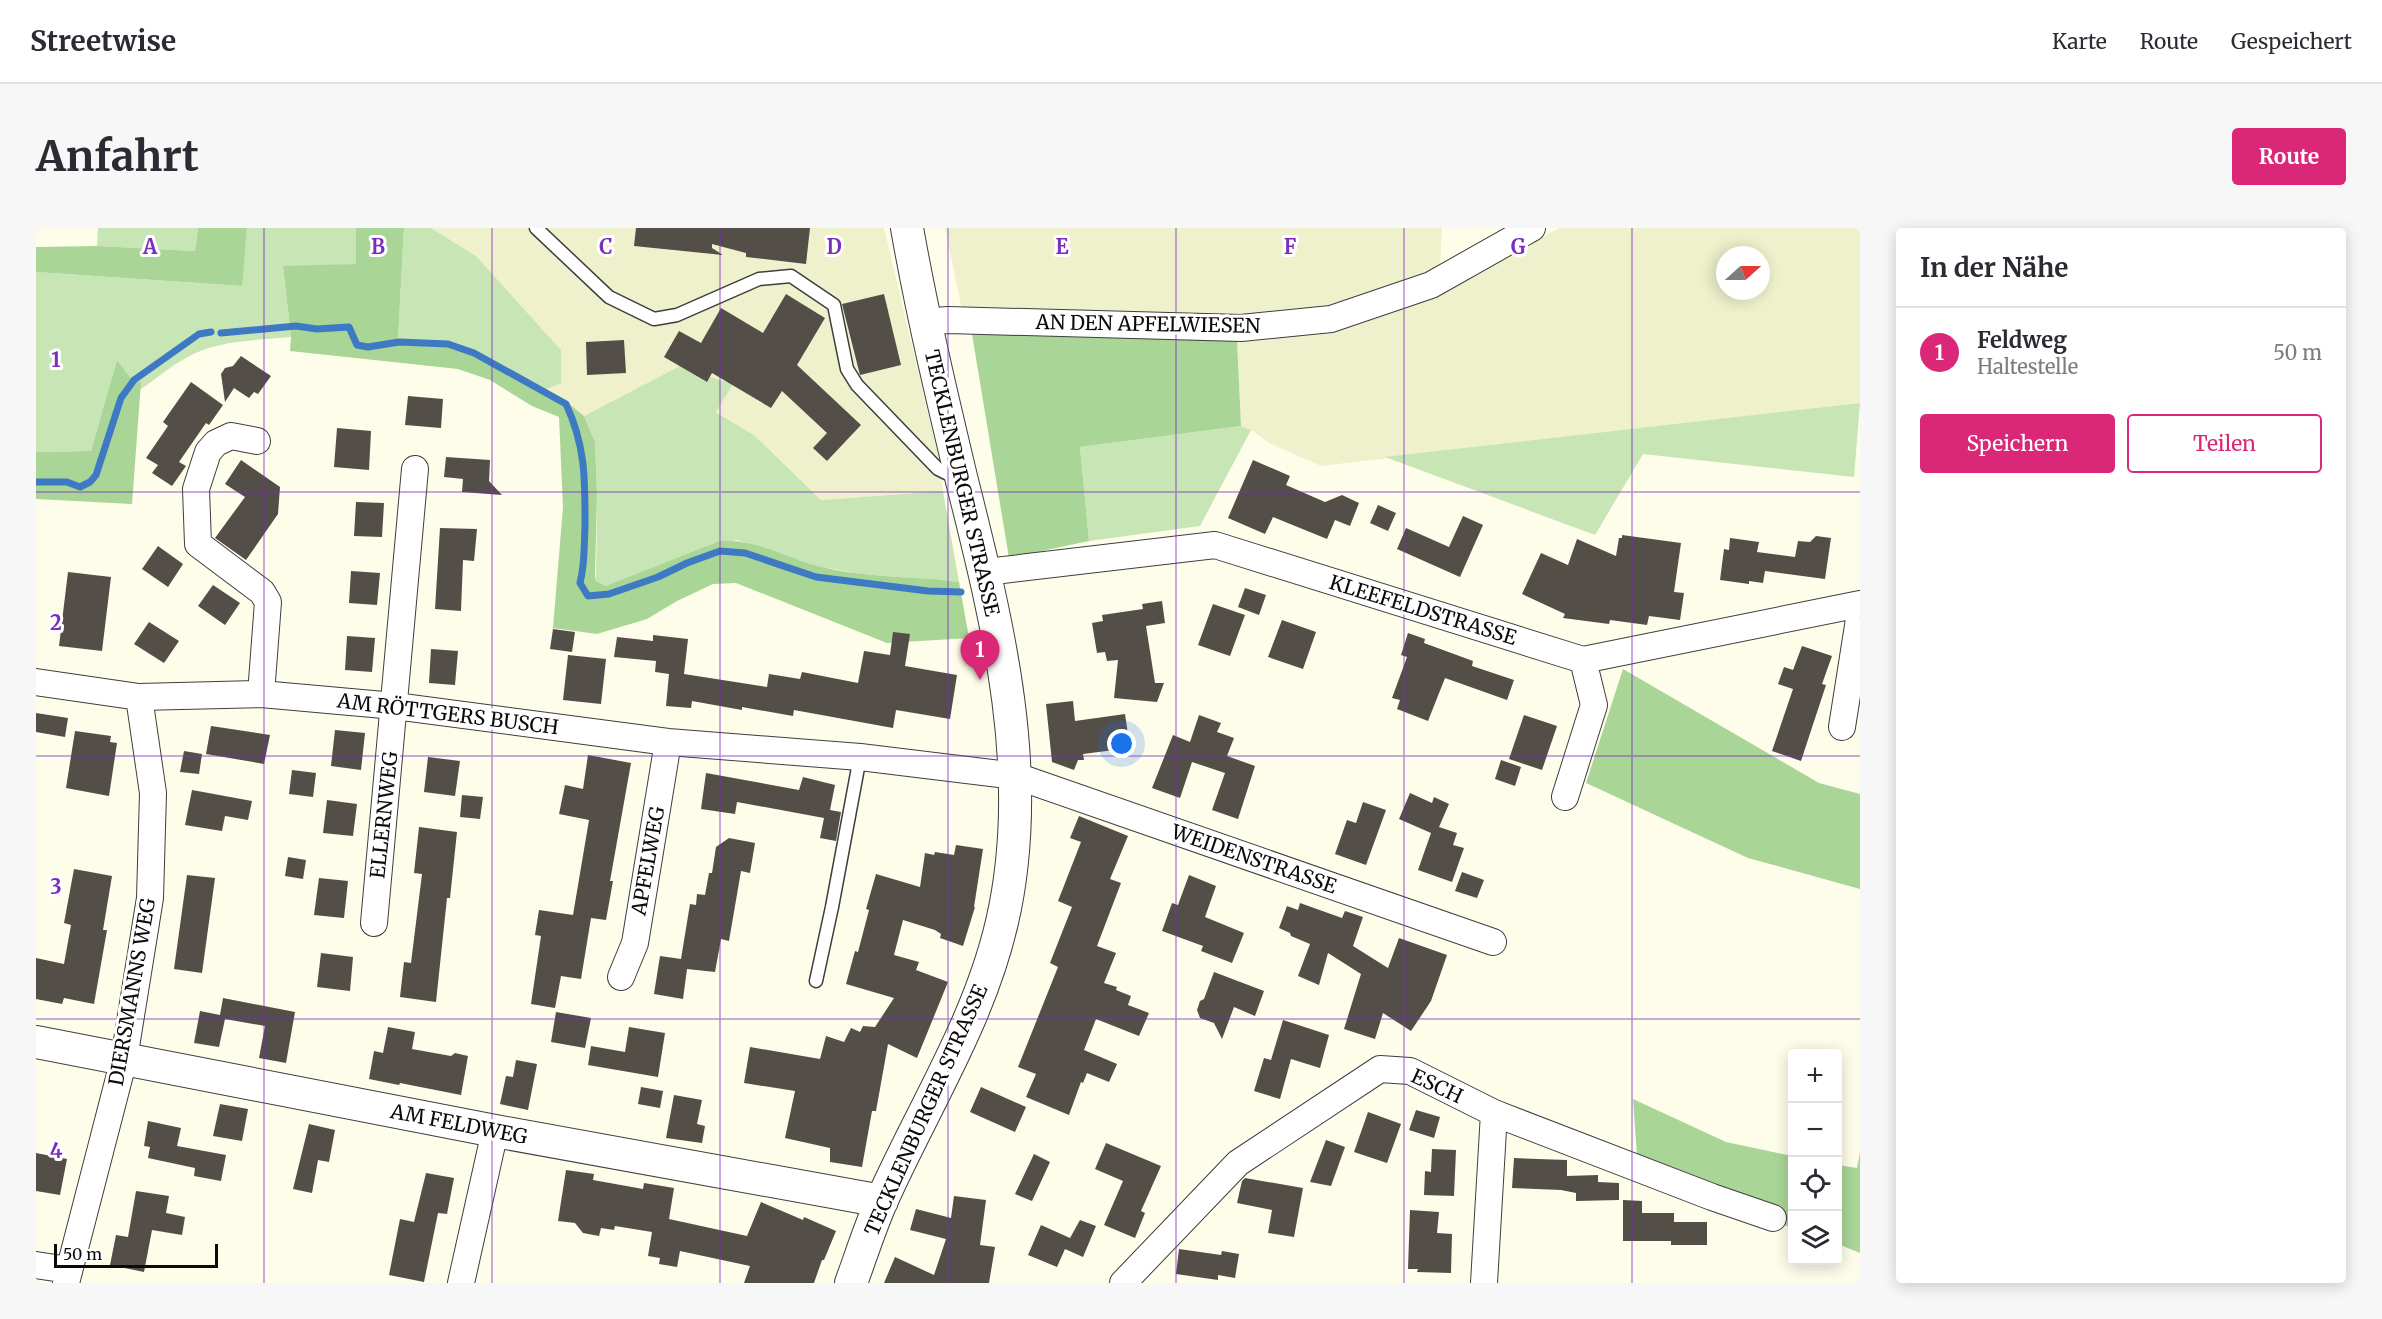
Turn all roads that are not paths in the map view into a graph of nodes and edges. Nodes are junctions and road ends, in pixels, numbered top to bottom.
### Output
1 (536, 228) edge
2 (907, 228) edge
3 (1532, 228) edge
4 (923, 322) junction
5 (257, 441) dead end
6 (415, 469) dead end
7 (962, 482) junction
8 (986, 572) junction
9 (1860, 604) edge
10 (1860, 613) edge
11 (1583, 660) junction
12 (36, 682) edge
13 (261, 694) junction
14 (139, 697) junction
15 (395, 706) junction
16 (1842, 727) dead end
17 (668, 742) junction
18 (860, 757) junction
19 (1016, 776) junction
20 (1565, 797) dead end
21 (374, 923) dead end
22 (1493, 942) dead end
23 (621, 977) dead end
24 (816, 981) dead end
25 (36, 1042) edge
26 (124, 1059) junction
27 (1494, 1113) junction
28 (495, 1131) junction
29 (882, 1201) junction
30 (1773, 1218) dead end
31 (36, 1265) edge
32 (67, 1276) edge
33 (461, 1283) edge
34 (851, 1283) edge
35 (1124, 1283) edge
36 (1484, 1283) edge

1 - 7 lane
2 - 4 street, TECKLENBURGER STRASSE
3 - 4 street, AN DEN APFELWIESEN
4 - 7 street, TECKLENBURGER STRASSE
5 - 13 street
6 - 15 street, ELLERNWEG
7 - 8 street, TECKLENBURGER STRASSE
8 - 11 street, KLEEFELDSTRASSE
8 - 19 street, TECKLENBURGER STRASSE
9 - 11 street, KLEEFELDSTRASSE
10 - 16 street
11 - 20 street
12 - 14 street, AM RÖTTGERS BUSCH
13 - 14 street, AM RÖTTGERS BUSCH
13 - 15 street, AM RÖTTGERS BUSCH
14 - 26 street, DIERSMANNS WEG
15 - 17 street, AM RÖTTGERS BUSCH
15 - 21 street, ELLERNWEG
17 - 18 street, AM RÖTTGERS BUSCH
17 - 23 street, APFELWEG
18 - 19 street, AM RÖTTGERS BUSCH
18 - 24 lane
19 - 22 street, WEIDENSTRASSE
19 - 29 street, TECKLENBURGER STRASSE
25 - 26 street, AM FELDWEG
26 - 28 street, AM FELDWEG
26 - 32 street, DIERSMANNS WEG
27 - 30 street, ESCH
27 - 35 street, ESCH
27 - 36 street
28 - 29 street, AM FELDWEG
28 - 33 street
29 - 34 street, TECKLENBURGER STRASSE
31 - 32 street

